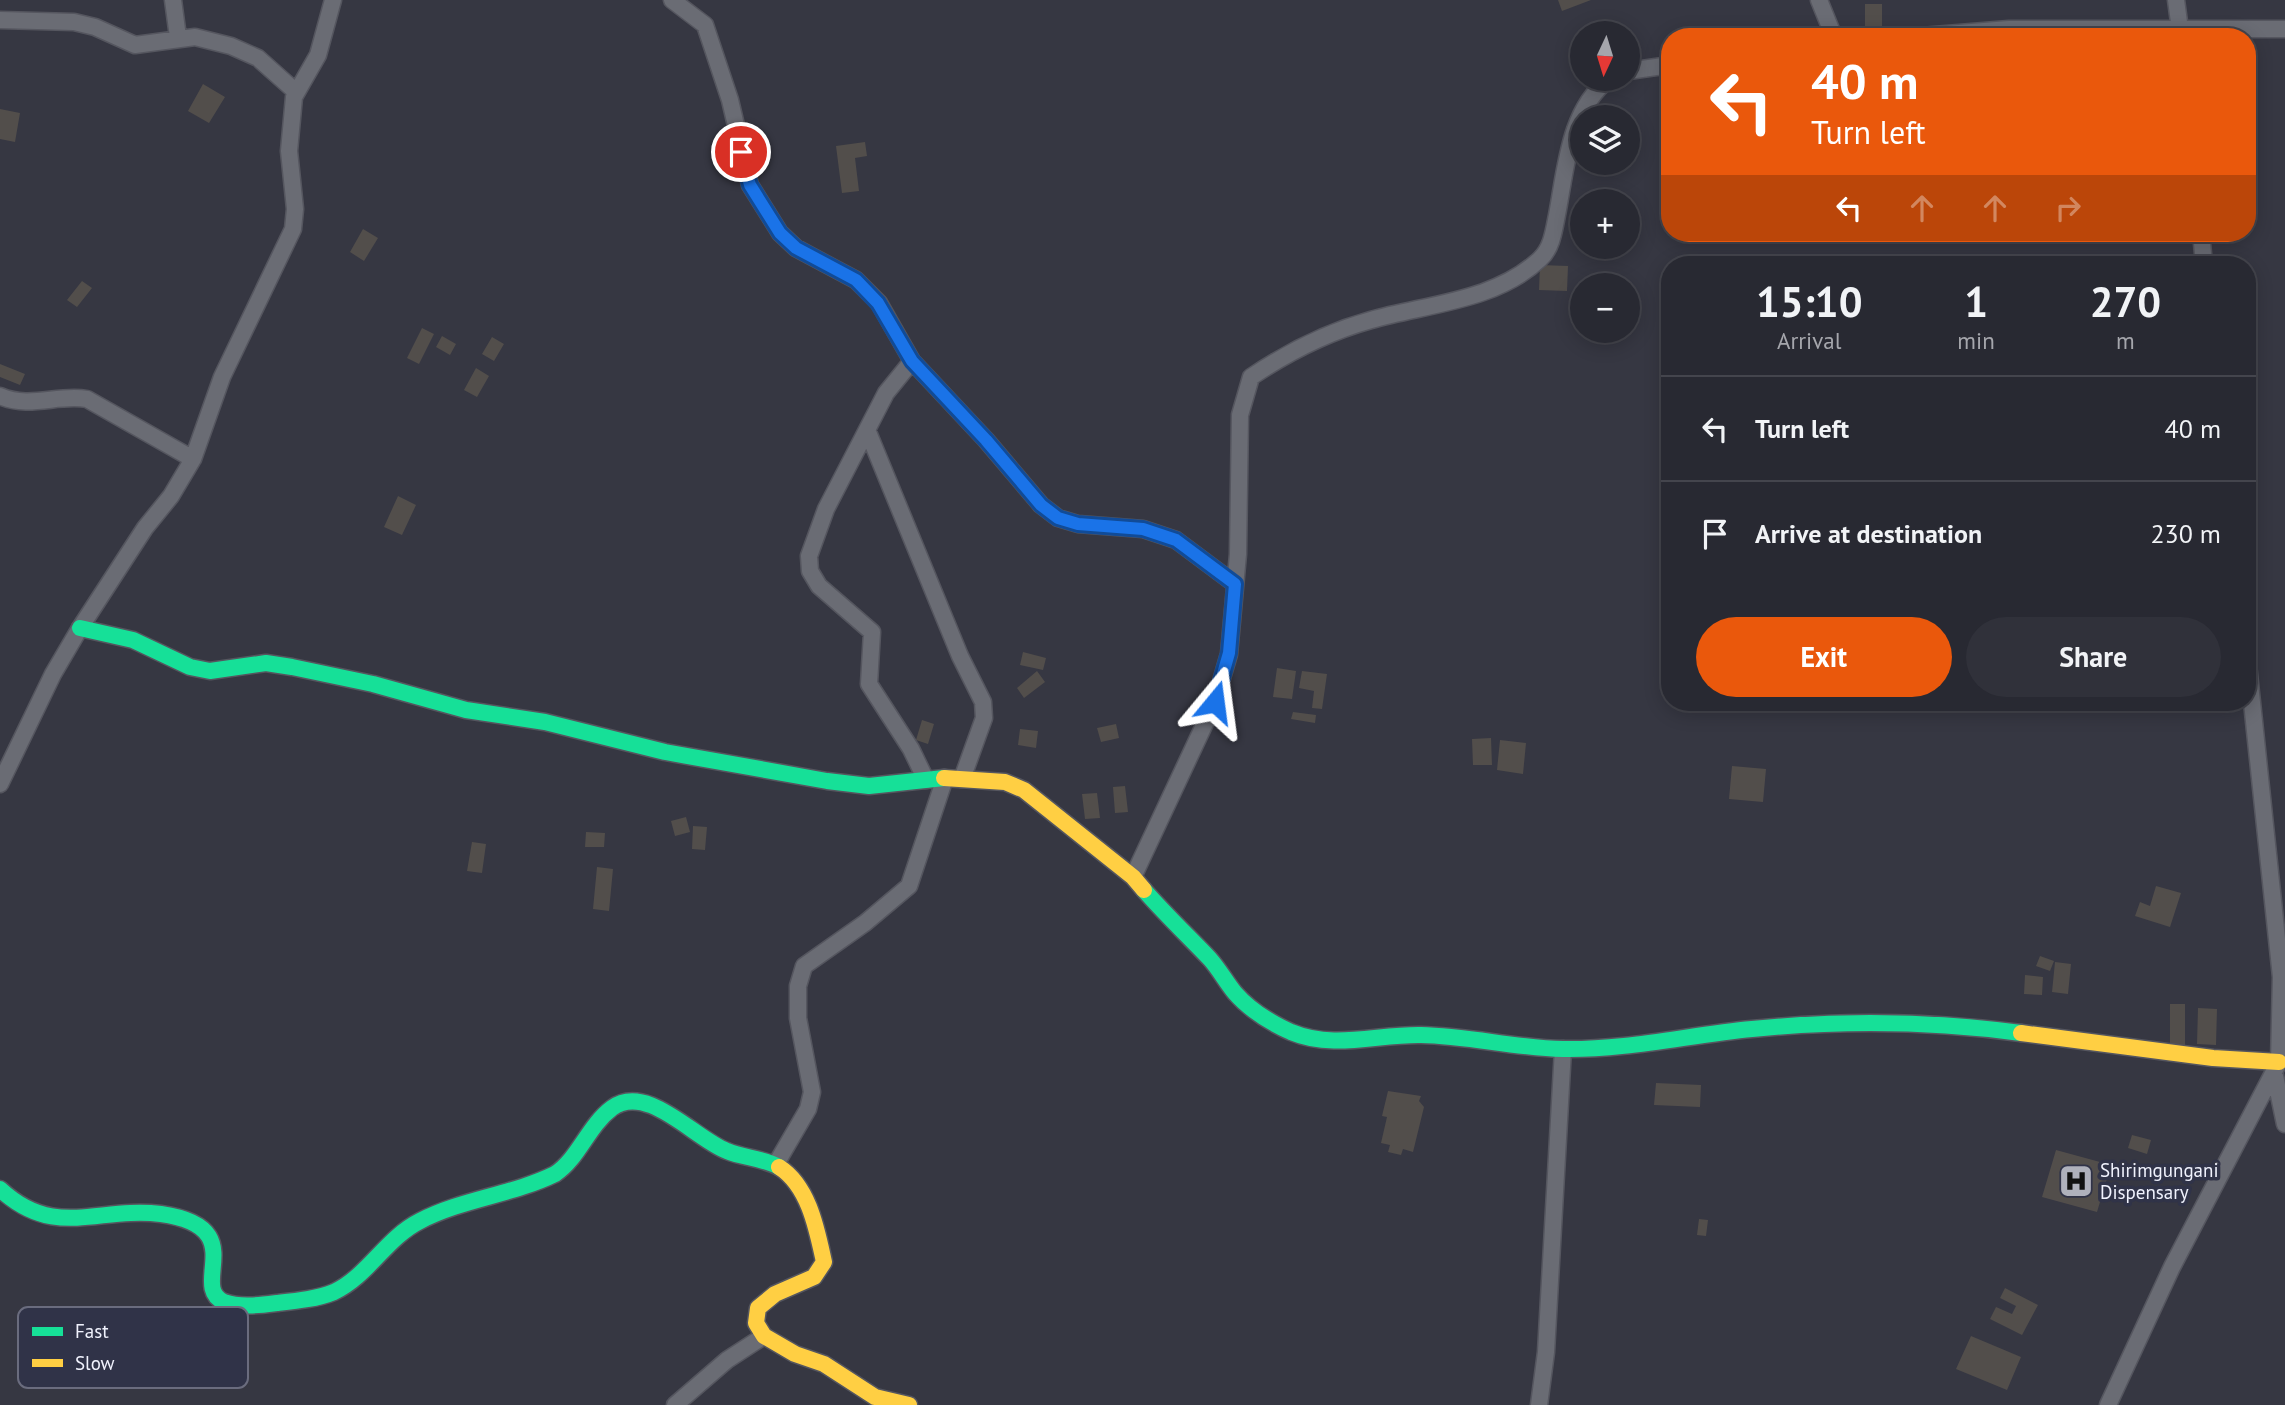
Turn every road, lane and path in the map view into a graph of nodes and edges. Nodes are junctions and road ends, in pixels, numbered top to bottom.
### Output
1 (173, 0) edge
2 (333, 0) edge
3 (672, 0) edge
4 (1819, 0) edge
5 (2176, 0) edge
6 (0, 20) edge
7 (1830, 28) edge
8 (2179, 28) edge
9 (2285, 29) edge
10 (2256, 30) edge
11 (178, 37) junction
12 (1661, 66) edge
13 (1640, 69) edge
14 (295, 91) junction
15 (1595, 91) edge
16 (912, 361) junction
17 (0, 396) edge
18 (868, 432) junction
19 (193, 459) junction
20 (1235, 584) junction
21 (80, 628) junction
22 (2254, 711) edge
23 (945, 778) junction
24 (962, 779) junction
25 (926, 780) junction
26 (0, 784) edge
27 (1133, 877) junction
28 (2281, 933) edge
29 (2283, 976) edge
30 (1563, 1049) junction
31 (2277, 1069) junction
32 (2285, 1124) edge
33 (776, 1164) junction
34 (0, 1189) edge
35 (764, 1336) junction
36 (675, 1405) edge
37 (909, 1405) edge
38 (1539, 1405) edge
39 (2108, 1405) edge

1 - 11 street
2 - 14 street
3 - 16 street
4 - 7 street
5 - 8 street
6 - 11 street
9 - 10 street
11 - 14 street
12 - 13 street
14 - 19 street
15 - 20 street
16 - 18 street
16 - 20 street
17 - 19 street
18 - 24 street
18 - 25 street
19 - 21 street
20 - 27 street
21 - 25 street
21 - 26 street
22 - 28 street
23 - 24 street
23 - 25 street
23 - 33 street
24 - 27 street
27 - 30 street
28 - 29 street
29 - 31 street
30 - 31 street
30 - 38 street
31 - 32 street
31 - 39 street
33 - 34 street
33 - 35 street
35 - 36 street
35 - 37 street

